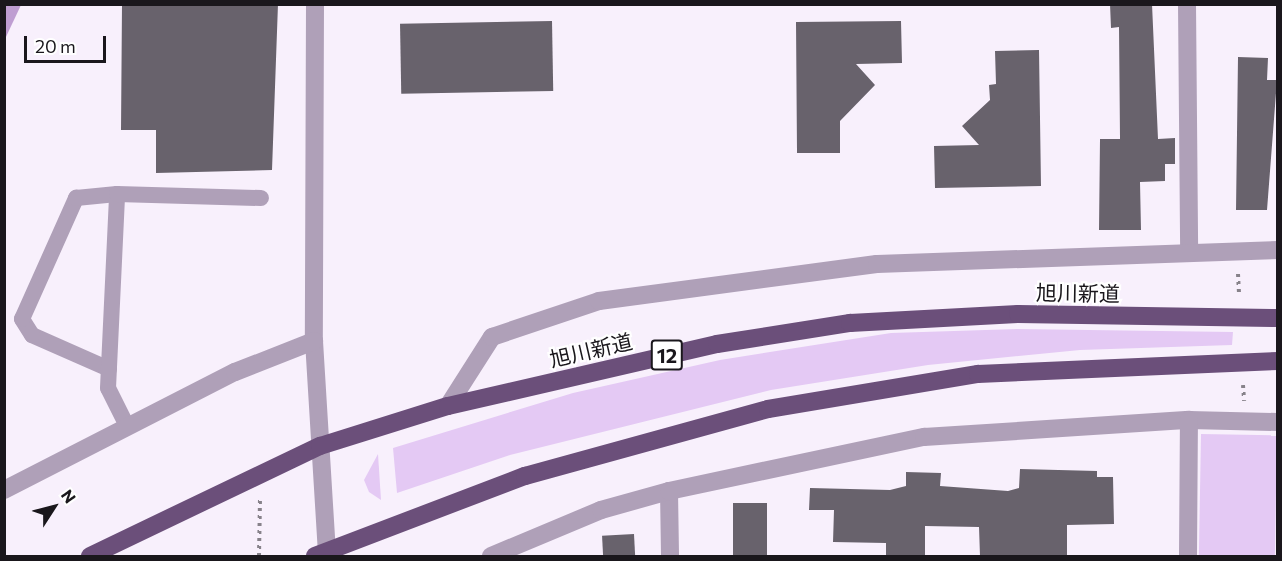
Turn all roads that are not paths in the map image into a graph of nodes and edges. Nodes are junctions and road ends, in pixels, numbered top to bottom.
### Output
1 (315, 4) edge
2 (1187, 4) edge
3 (117, 194) junction
4 (261, 198) dead end
5 (1189, 249) junction
6 (1278, 250) edge
7 (1278, 318) edge
8 (314, 341) junction
9 (1278, 361) edge
10 (109, 369) junction
11 (448, 406) junction
12 (1189, 420) junction
13 (1278, 422) edge
14 (127, 426) junction
15 (320, 446) junction
16 (4, 490) edge
17 (669, 491) junction
18 (323, 554) edge
19 (90, 556) edge
20 (490, 556) edge
21 (670, 556) edge
22 (1188, 556) edge

1 - 8 street
2 - 5 street
3 - 4 lane
3 - 10 lane
3 - 10 lane
5 - 6 street
5 - 11 street
7 - 11 highway, 旭川新道 / 12
8 - 14 street
8 - 15 street
9 - 18 highway
10 - 14 lane
11 - 15 highway, 旭川新道 / 12
12 - 13 street
12 - 17 street
12 - 22 street
14 - 16 street
15 - 18 street
15 - 19 highway, 旭川新道 / 12
17 - 20 street
17 - 21 street

